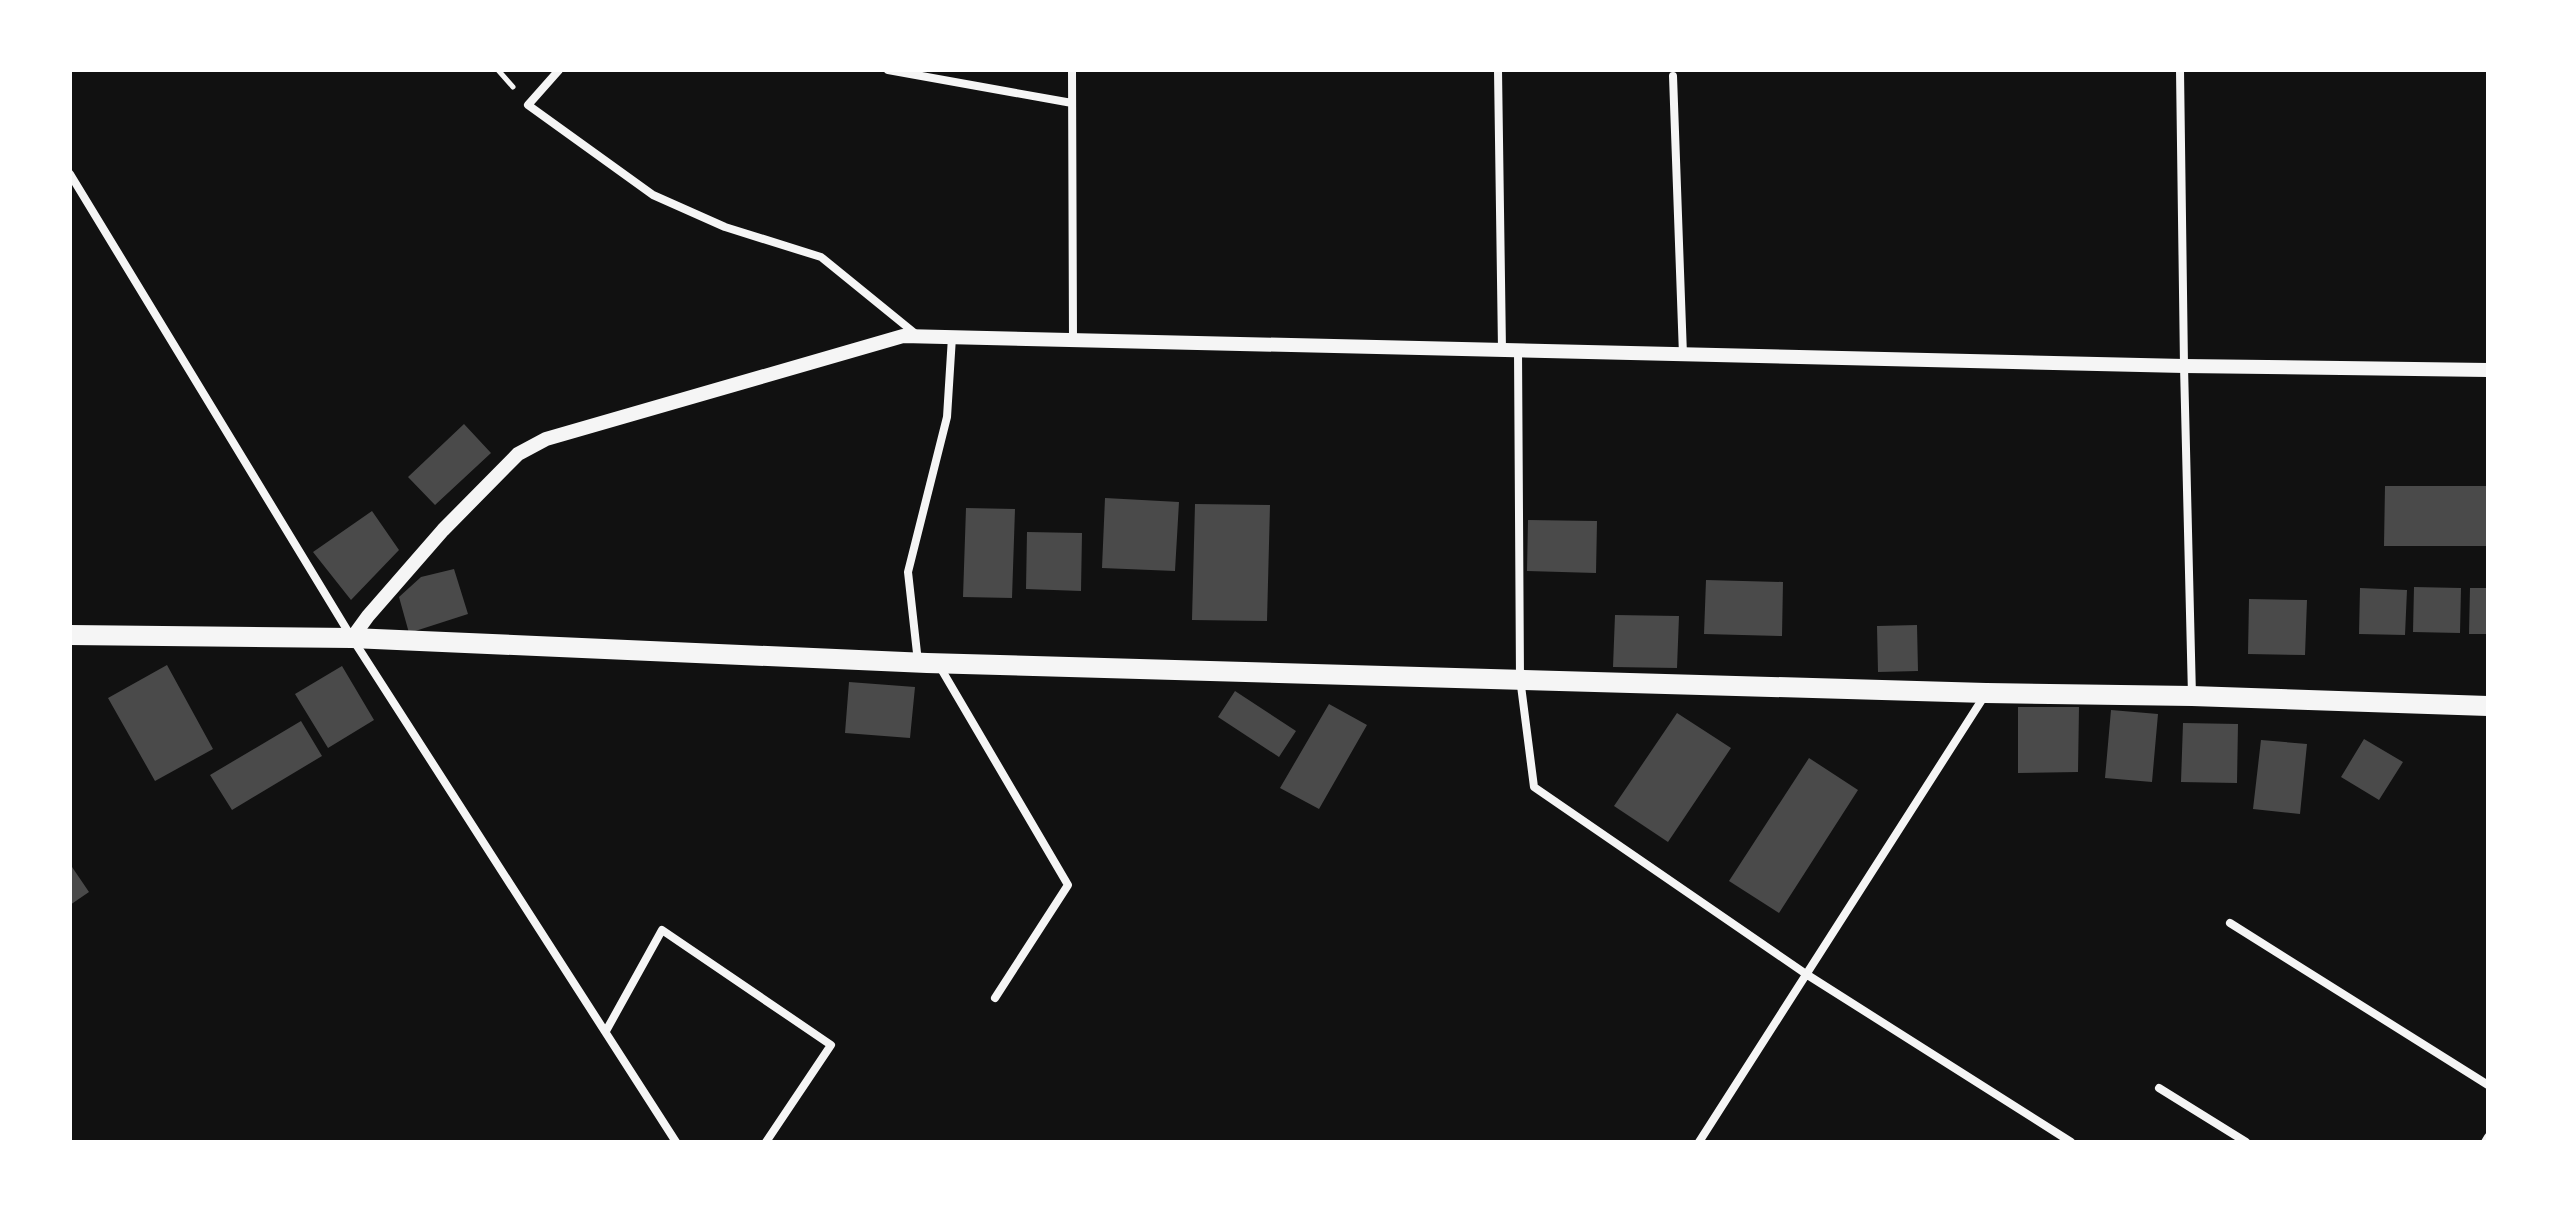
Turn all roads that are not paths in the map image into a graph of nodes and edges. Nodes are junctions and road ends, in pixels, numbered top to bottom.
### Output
1 (559, 70) edge
2 (888, 70) edge
3 (1072, 70) edge
4 (1498, 70) edge
5 (2180, 70) edge
6 (1673, 76) dead end
7 (1072, 103) junction
8 (70, 174) edge
9 (918, 336) junction
10 (952, 337) junction
11 (1073, 340) junction
12 (1502, 350) junction
13 (1518, 351) junction
14 (1683, 355) junction
15 (2184, 366) junction
16 (2488, 370) edge
17 (70, 635) edge
18 (352, 638) junction
19 (928, 663) junction
20 (1520, 678) junction
21 (1986, 693) junction
22 (2192, 696) junction
23 (2488, 706) edge
24 (2230, 923) dead end
25 (1806, 974) junction
26 (995, 998) dead end
27 (606, 1031) junction
28 (2488, 1085) edge
29 (2159, 1088) dead end
30 (2488, 1137) edge
31 (676, 1142) edge
32 (766, 1142) edge
33 (1699, 1142) edge
34 (2071, 1142) edge
35 (2246, 1142) edge
36 (2485, 1142) edge

1 - 9 street
2 - 7 street
3 - 7 street
4 - 12 street
5 - 15 street
6 - 14 street
7 - 11 street
8 - 18 street
9 - 10 street
9 - 18 street
10 - 11 street
10 - 19 street
11 - 12 street
12 - 13 street
13 - 14 street
13 - 20 street
14 - 15 street
15 - 16 street
15 - 22 street
17 - 18 main road
18 - 19 main road
18 - 27 street
19 - 20 main road
19 - 26 street
20 - 21 main road
20 - 25 street
21 - 22 main road
21 - 25 street
22 - 23 main road
24 - 28 street
25 - 33 street
25 - 34 street
27 - 31 street
27 - 32 street
29 - 35 street
30 - 36 street

